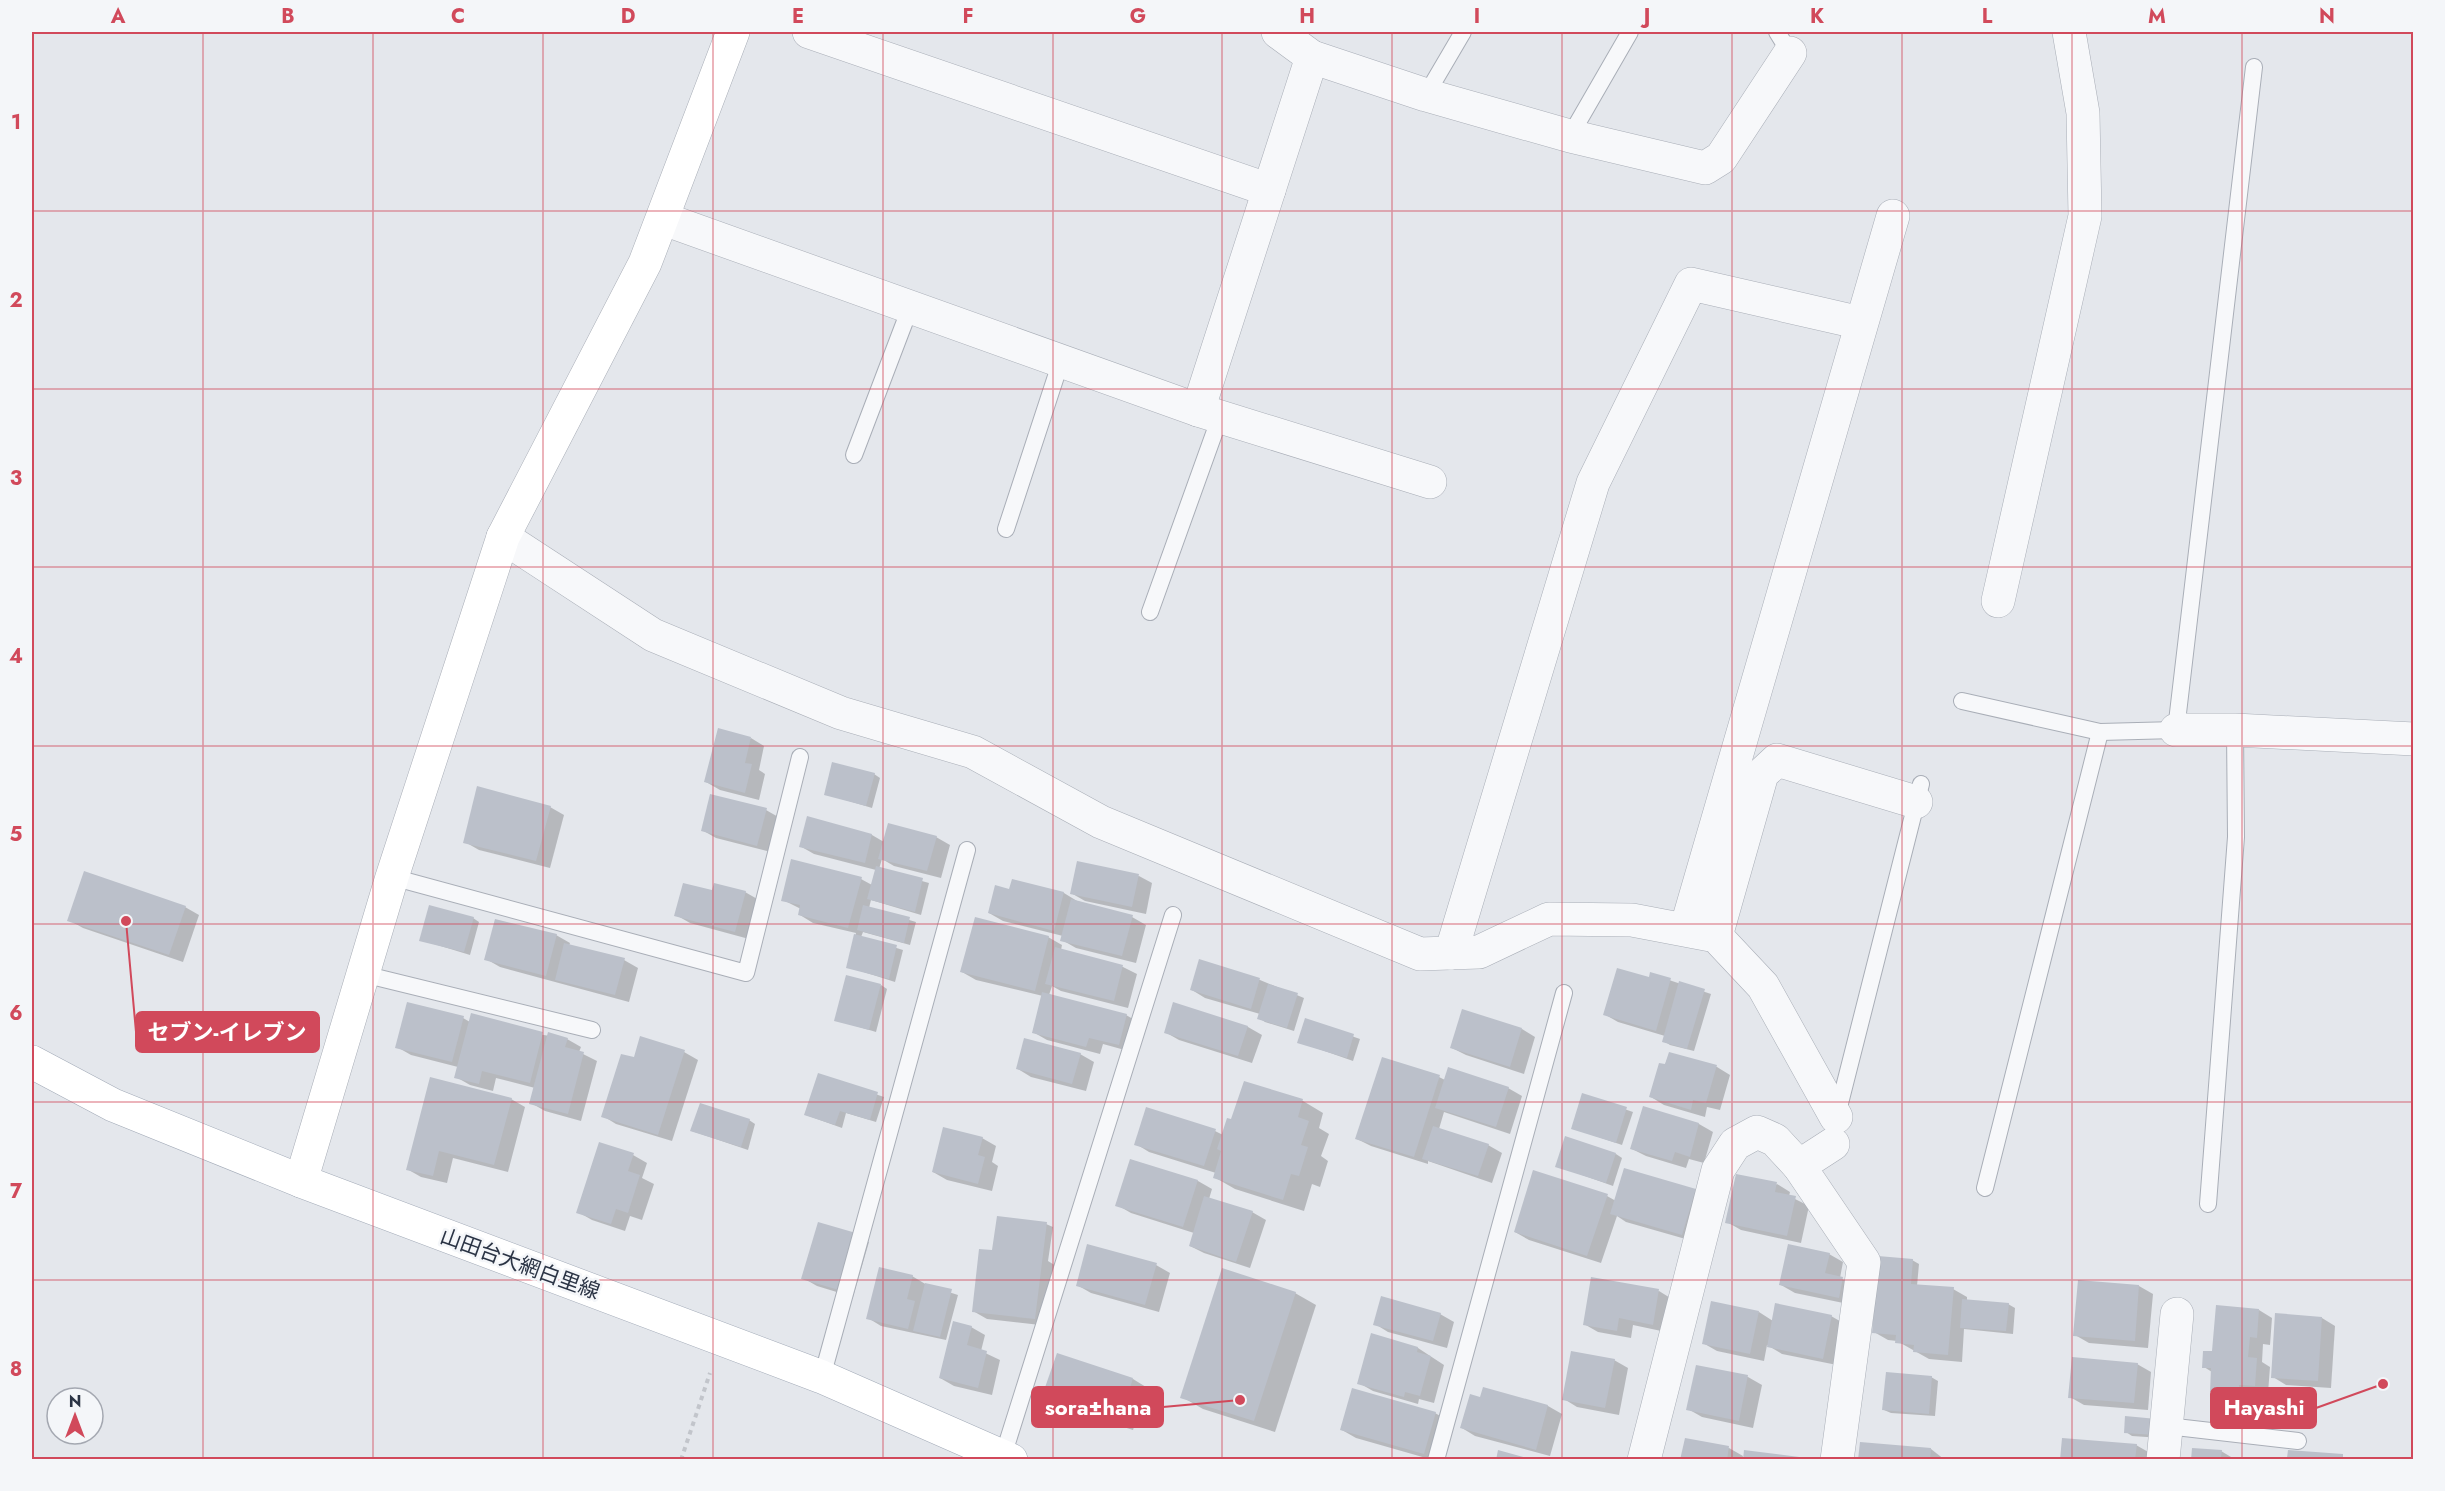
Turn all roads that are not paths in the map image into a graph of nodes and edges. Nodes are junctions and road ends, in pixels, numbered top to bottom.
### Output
1 (733, 32) edge
2 (809, 32) edge
3 (1278, 32) edge
4 (1463, 32) edge
5 (1630, 32) edge
6 (2069, 32) edge
7 (1783, 42) edge
8 (1312, 57) junction
9 (2254, 67) dead end
10 (1426, 95) junction
11 (1570, 136) junction
12 (1269, 190) junction
13 (1893, 216) dead end
14 (664, 219) junction
15 (910, 308) junction
16 (1861, 323) junction
17 (1062, 361) junction
18 (1209, 413) junction
19 (854, 455) dead end
20 (1430, 482) dead end
21 (1006, 529) dead end
22 (503, 537) junction
23 (1998, 601) dead end
24 (1149, 612) dead end
25 (1962, 701) dead end
26 (2176, 730) junction
27 (2235, 730) junction
28 (2100, 732) junction
29 (2414, 739) edge
30 (800, 757) dead end
31 (1918, 793) joint
32 (968, 850) dead end
33 (392, 877) junction
34 (1173, 915) dead end
35 (1701, 933) junction
36 (1450, 953) junction
37 (363, 974) junction
38 (1564, 993) dead end
39 (591, 1030) dead end
40 (32, 1062) edge
41 (1835, 1131) junction
42 (1799, 1166) junction
43 (301, 1181) junction
44 (1985, 1188) dead end
45 (2208, 1204) dead end
46 (2177, 1314) dead end
47 (822, 1377) junction
48 (2167, 1426) junction
49 (2298, 1441) dead end
50 (1007, 1458) edge
51 (1436, 1460) edge
52 (1644, 1460) edge
53 (1837, 1460) edge
54 (2163, 1460) edge

1 - 14 street
2 - 12 street
3 - 8 street
4 - 10 lane
5 - 11 lane
6 - 23 street
7 - 11 street
8 - 10 street
8 - 12 street
9 - 26 lane
10 - 11 street
12 - 18 street
13 - 16 street
14 - 15 street
14 - 22 street
15 - 17 street
15 - 19 lane
16 - 35 street
16 - 36 street
17 - 18 street
17 - 21 lane
18 - 20 street
18 - 24 lane
22 - 33 street
22 - 36 street
25 - 28 lane
26 - 27 street
26 - 28 lane
27 - 29 street
27 - 45 lane
28 - 44 lane
30 - 33 lane
31 - 35 street
31 - 41 lane
32 - 47 lane
33 - 37 street
34 - 50 lane
35 - 36 street
35 - 41 street
37 - 39 lane
37 - 43 street
38 - 51 lane
40 - 43 street, 山田台大網白里線
41 - 42 street
42 - 52 street
42 - 53 street
43 - 47 street, 山田台大網白里線
46 - 48 street
47 - 50 street, 山田台大網白里線
48 - 49 lane
48 - 54 street

